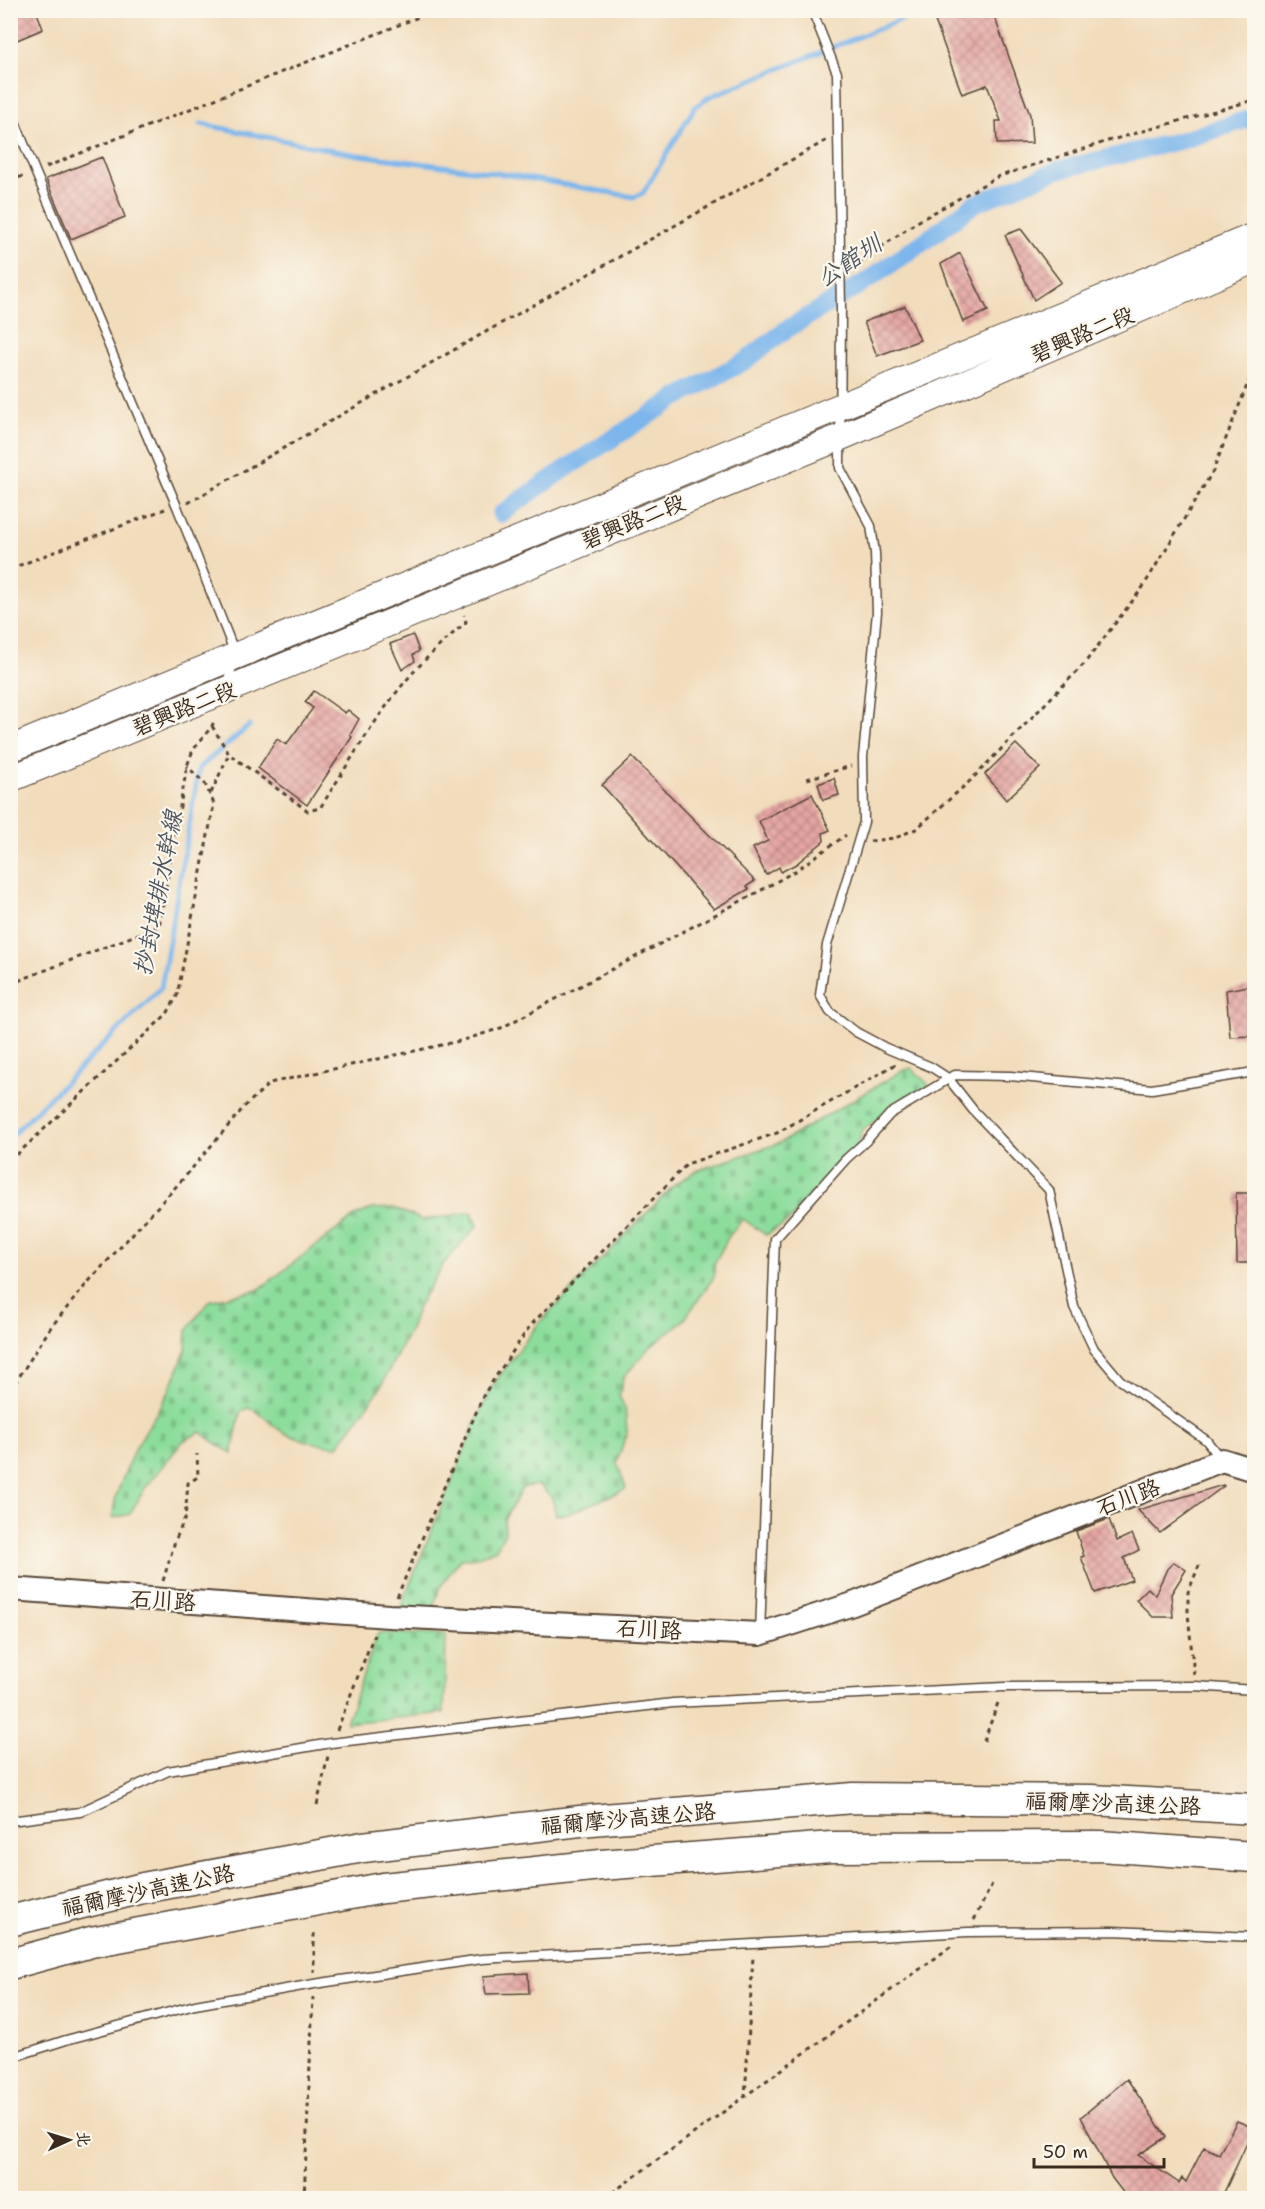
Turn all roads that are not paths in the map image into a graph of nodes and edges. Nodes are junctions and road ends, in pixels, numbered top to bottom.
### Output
1 (812, 10) edge
2 (10, 109) edge
3 (1254, 236) edge
4 (1254, 260) edge
5 (841, 407) junction
6 (841, 437) junction
7 (236, 656) junction
8 (224, 691) junction
9 (10, 749) edge
10 (10, 779) edge
11 (1254, 1072) edge
12 (948, 1078) junction
13 (1222, 1460) junction
14 (1254, 1470) edge
15 (10, 1590) edge
16 (760, 1634) junction
17 (1254, 1690) edge
18 (1254, 1809) edge
19 (10, 1821) edge
20 (1254, 1857) edge
21 (10, 1921) edge
22 (1254, 1937) edge
23 (10, 1964) edge
24 (10, 2058) edge

1 - 5 lane
2 - 7 lane
3 - 5 main road, 碧興路二段
4 - 6 main road, 碧興路二段
5 - 6 lane
5 - 7 main road, 碧興路二段
6 - 8 main road, 碧興路二段
6 - 12 lane
7 - 8 lane
7 - 9 main road, 碧興路二段
8 - 10 main road, 碧興路二段
11 - 12 lane
12 - 13 lane
12 - 16 lane
13 - 14 street
13 - 16 street, 石川路
15 - 16 street, 石川路
17 - 19 lane
18 - 21 highway, 福爾摩沙高速公路
20 - 23 highway, 福爾摩沙高速公路
22 - 24 lane

